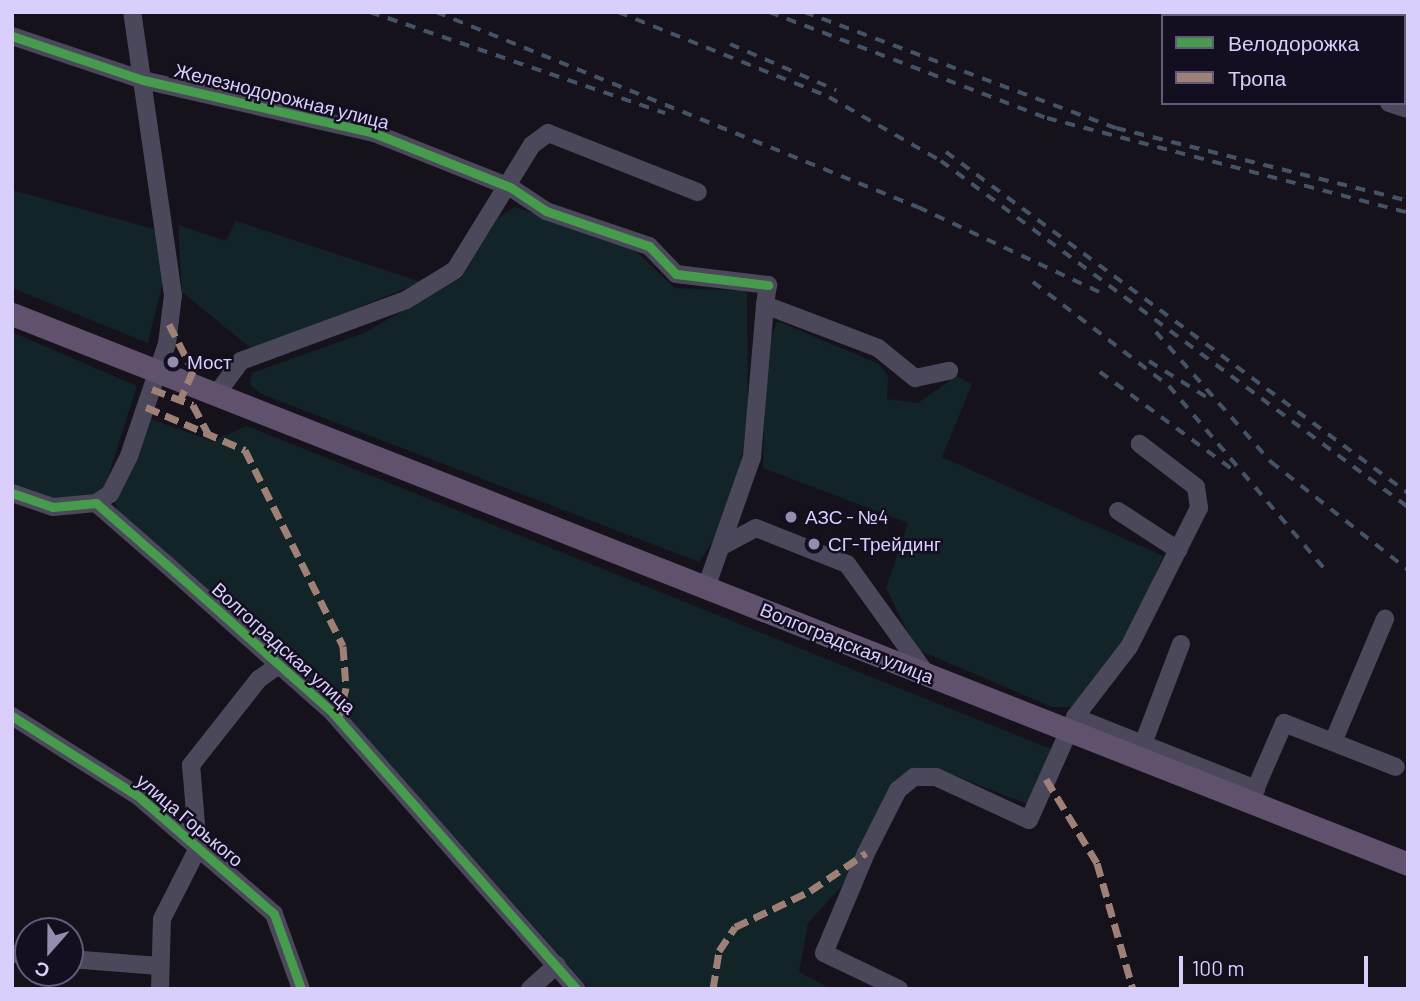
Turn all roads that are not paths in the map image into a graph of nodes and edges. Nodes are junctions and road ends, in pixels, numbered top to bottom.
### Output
1 (132, 12) edge
2 (12, 36) edge
3 (143, 80) junction
4 (510, 187) junction
5 (698, 192) dead end
6 (765, 305) junction
7 (12, 314) edge
8 (949, 372) dead end
9 (158, 373) junction
10 (215, 396) junction
11 (1140, 444) dead end
12 (12, 493) edge
13 (96, 503) junction
14 (1118, 511) dead end
15 (722, 546) junction
16 (1178, 550) junction
17 (707, 585) junction
18 (1385, 619) dead end
19 (1181, 644) dead end
20 (279, 665) junction
21 (927, 676) junction
22 (12, 716) edge
23 (1071, 724) junction
24 (1332, 742) junction
25 (1143, 744) junction
26 (1396, 767) dead end
27 (1253, 796) junction
28 (198, 848) junction
29 (1408, 864) edge
30 (84, 960) edge
31 (557, 965) junction
32 (159, 967) junction
33 (160, 989) edge
34 (301, 989) edge
35 (530, 989) edge
36 (576, 989) edge
37 (899, 989) edge

1 - 3 street
2 - 3 street, Железнодорожная улица
3 - 4 street, Железнодорожная улица
3 - 9 street
4 - 5 street
4 - 6 street, Железнодорожная улица
4 - 10 street
6 - 8 street
6 - 15 street
7 - 9 main road, Волгоградская улица
9 - 10 main road, Волгоградская улица
9 - 13 street
10 - 17 main road, Волгоградская улица
11 - 16 street
12 - 13 street
13 - 20 street, Волгоградская улица
14 - 16 street
15 - 17 street
15 - 21 street
16 - 23 street
17 - 21 main road, Волгоградская улица
18 - 24 street
19 - 25 street
20 - 28 street
20 - 31 street, Волгоградская улица
21 - 23 main road, Волгоградская улица
22 - 28 street, улица Горького
23 - 25 street
23 - 27 main road, Волгоградская улица
23 - 37 street
24 - 26 street
24 - 27 street
25 - 27 street
27 - 29 main road, Волгоградская улица
28 - 32 street
28 - 34 street, улица Горького
30 - 32 street
31 - 35 street
31 - 36 street, Волгоградская улица
32 - 33 street

